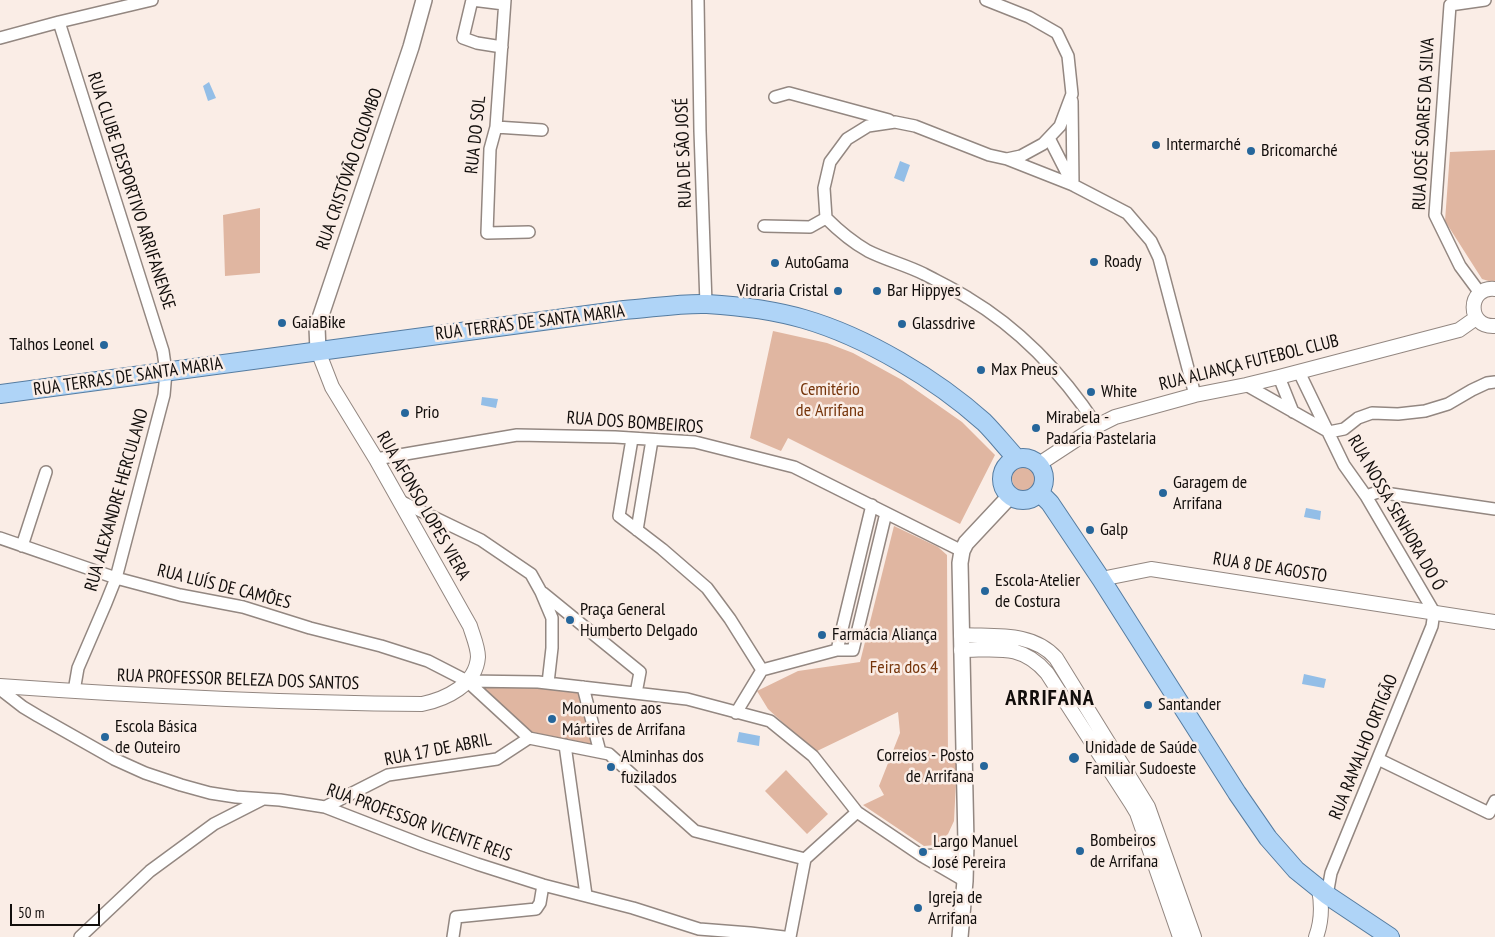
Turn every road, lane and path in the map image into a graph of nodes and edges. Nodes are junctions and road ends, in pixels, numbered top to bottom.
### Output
1 (152, 0) edge
2 (424, 0) edge
3 (698, 0) edge
4 (986, 0) edge
5 (1485, 0) edge
6 (504, 2) edge
7 (1447, 3) edge
8 (59, 22) junction
9 (0, 38) edge
10 (502, 47) junction
11 (1072, 94) junction
12 (775, 98) dead end
13 (895, 122) junction
14 (496, 128) junction
15 (542, 130) dead end
16 (1049, 138) junction
17 (1007, 159) junction
18 (1073, 185) junction
19 (826, 218) junction
20 (764, 226) dead end
21 (529, 232) dead end
22 (1495, 289) edge
23 (1480, 293) junction
24 (706, 304) junction
25 (1476, 318) junction
26 (1495, 326) edge
27 (318, 351) junction
28 (166, 372) junction
29 (1299, 372) junction
30 (1279, 378) junction
31 (1495, 382) edge
32 (1246, 385) junction
33 (0, 394) edge
34 (1195, 395) junction
35 (1293, 412) junction
36 (1097, 426) junction
37 (1329, 432) junction
38 (632, 439) junction
39 (652, 440) junction
40 (376, 459) junction
41 (1017, 459) junction
42 (1039, 464) junction
43 (46, 472) dead end
44 (1040, 493) junction
45 (1010, 496) junction
46 (1366, 496) junction
47 (400, 502) junction
48 (872, 505) junction
49 (1495, 509) edge
50 (886, 513) junction
51 (637, 530) junction
52 (0, 538) edge
53 (22, 546) junction
54 (962, 551) junction
55 (116, 578) junction
56 (1101, 579) junction
57 (541, 592) junction
58 (850, 596) junction
59 (865, 599) junction
60 (1434, 612) junction
61 (1495, 622) edge
62 (961, 643) junction
63 (837, 650) junction
64 (762, 670) junction
65 (467, 681) junction
66 (548, 683) junction
67 (582, 687) junction
68 (0, 688) edge
69 (636, 688) dead end
70 (74, 691) junction
71 (736, 713) junction
72 (529, 738) junction
73 (565, 745) junction
74 (600, 752) junction
75 (1378, 759) junction
76 (264, 799) junction
77 (1495, 801) edge
78 (325, 807) junction
79 (857, 812) junction
80 (966, 843) junction
81 (922, 856) junction
82 (805, 859) junction
83 (965, 881) junction
84 (544, 885) junction
85 (1323, 892) junction
86 (586, 895) junction
87 (1348, 909) junction
88 (1317, 933) edge
89 (715, 934) edge
90 (80, 937) edge
91 (453, 937) edge
92 (784, 937) edge
93 (790, 937) edge
94 (960, 937) edge
95 (1180, 937) edge
96 (1194, 937) edge
97 (1390, 937) edge

1 - 8 street
2 - 27 main road, RUA CRISTÓVÃO COLOMBO
3 - 24 street, RUA DE SÃO JOSÉ
4 - 11 street
5 - 7 street
6 - 10 street, RUA DO SOL
6 - 10 street
7 - 23 street, RUA JOSÉ SOARES DA SILVA
8 - 9 street
8 - 28 street, RUA CLUBE DESPORTIVO ARRIFANENSE
10 - 14 street, RUA DO SOL
11 - 16 street
11 - 18 street
12 - 13 street
13 - 17 street
13 - 19 street
14 - 15 street
14 - 21 street, RUA DO SOL
16 - 17 street
16 - 18 street
17 - 18 street
18 - 34 street
19 - 20 street
19 - 36 street
22 - 23 street
23 - 25 street
24 - 27 main road, RUA TERRAS DE SANTA MARIA
24 - 41 main road, RUA TERRAS DE SANTA MARIA
25 - 26 street
25 - 29 street, RUA ALIANÇA FUTEBOL CLUB
27 - 28 main road, RUA TERRAS DE SANTA MARIA
27 - 40 street, RUA AFONSO LOPES VIERA
28 - 33 main road, RUA TERRAS DE SANTA MARIA
28 - 55 street, RUA ALEXANDRE HERCULANO
29 - 30 street, RUA ALIANÇA FUTEBOL CLUB
29 - 37 street, RUA NOSSA SENHORA DO Ó
30 - 32 street, RUA ALIANÇA FUTEBOL CLUB
30 - 35 street
31 - 37 street
32 - 34 street, RUA ALIANÇA FUTEBOL CLUB
32 - 35 street, RUA NOSSA SENHORA DO Ó
34 - 36 street, RUA ALIANÇA FUTEBOL CLUB
35 - 37 street, RUA NOSSA SENHORA DO Ó
36 - 42 street, RUA ALIANÇA FUTEBOL CLUB
37 - 46 street, RUA NOSSA SENHORA DO Ó
38 - 39 street, RUA DOS BOMBEIROS
38 - 40 street, RUA DOS BOMBEIROS
38 - 51 street
39 - 48 street, RUA DOS BOMBEIROS
39 - 51 street
40 - 47 street, RUA AFONSO LOPES VIERA
41 - 42 main road
41 - 45 main road
42 - 44 main road
43 - 53 street
44 - 45 main road
44 - 56 main road
45 - 54 main road
46 - 49 street
46 - 60 street, RUA NOSSA SENHORA DO Ó
47 - 57 street
47 - 65 street, RUA AFONSO LOPES VIERA
48 - 50 street, RUA DOS BOMBEIROS
48 - 58 street
50 - 54 street, RUA DOS BOMBEIROS
50 - 59 street
51 - 64 street
52 - 53 street, RUA LUÍS DE CAMÕES
53 - 55 street, RUA LUÍS DE CAMÕES
54 - 62 main road
55 - 65 street, RUA LUÍS DE CAMÕES
55 - 70 street, RUA ALEXANDRE HERCULANO
56 - 60 street, RUA 8 DE AGOSTO
56 - 85 main road
57 - 66 street
57 - 69 street
58 - 59 street
58 - 63 street
59 - 63 street
60 - 61 street, RUA 8 DE AGOSTO
60 - 75 street, RUA RAMALHO ORTIGÃO
62 - 80 main road
62 - 95 street
62 - 96 street
63 - 64 street
64 - 71 street
65 - 66 street
65 - 70 street, RUA PROFESSOR BELEZA DOS SANTOS
65 - 72 street
66 - 67 street
67 - 71 street
67 - 74 street
68 - 70 street, RUA PROFESSOR BELEZA DOS SANTOS
68 - 76 street, RUA PROFESSOR VICENTE REIS
71 - 79 street
72 - 73 street
72 - 78 street, RUA 17 DE ABRIL
73 - 74 street
73 - 86 street
74 - 82 street
75 - 77 street
75 - 85 street, RUA RAMALHO ORTIGÃO
76 - 78 street, RUA PROFESSOR VICENTE REIS
76 - 90 street
78 - 84 street, RUA PROFESSOR VICENTE REIS
79 - 81 street
79 - 82 street
80 - 81 street
80 - 83 main road
81 - 83 street
82 - 93 street
83 - 94 main road
84 - 86 street, RUA PROFESSOR VICENTE REIS
84 - 91 street
85 - 87 main road
85 - 88 street
86 - 89 street, RUA PROFESSOR VICENTE REIS
87 - 88 street
87 - 97 main road
89 - 92 street, RUA PROFESSOR VICENTE REIS

